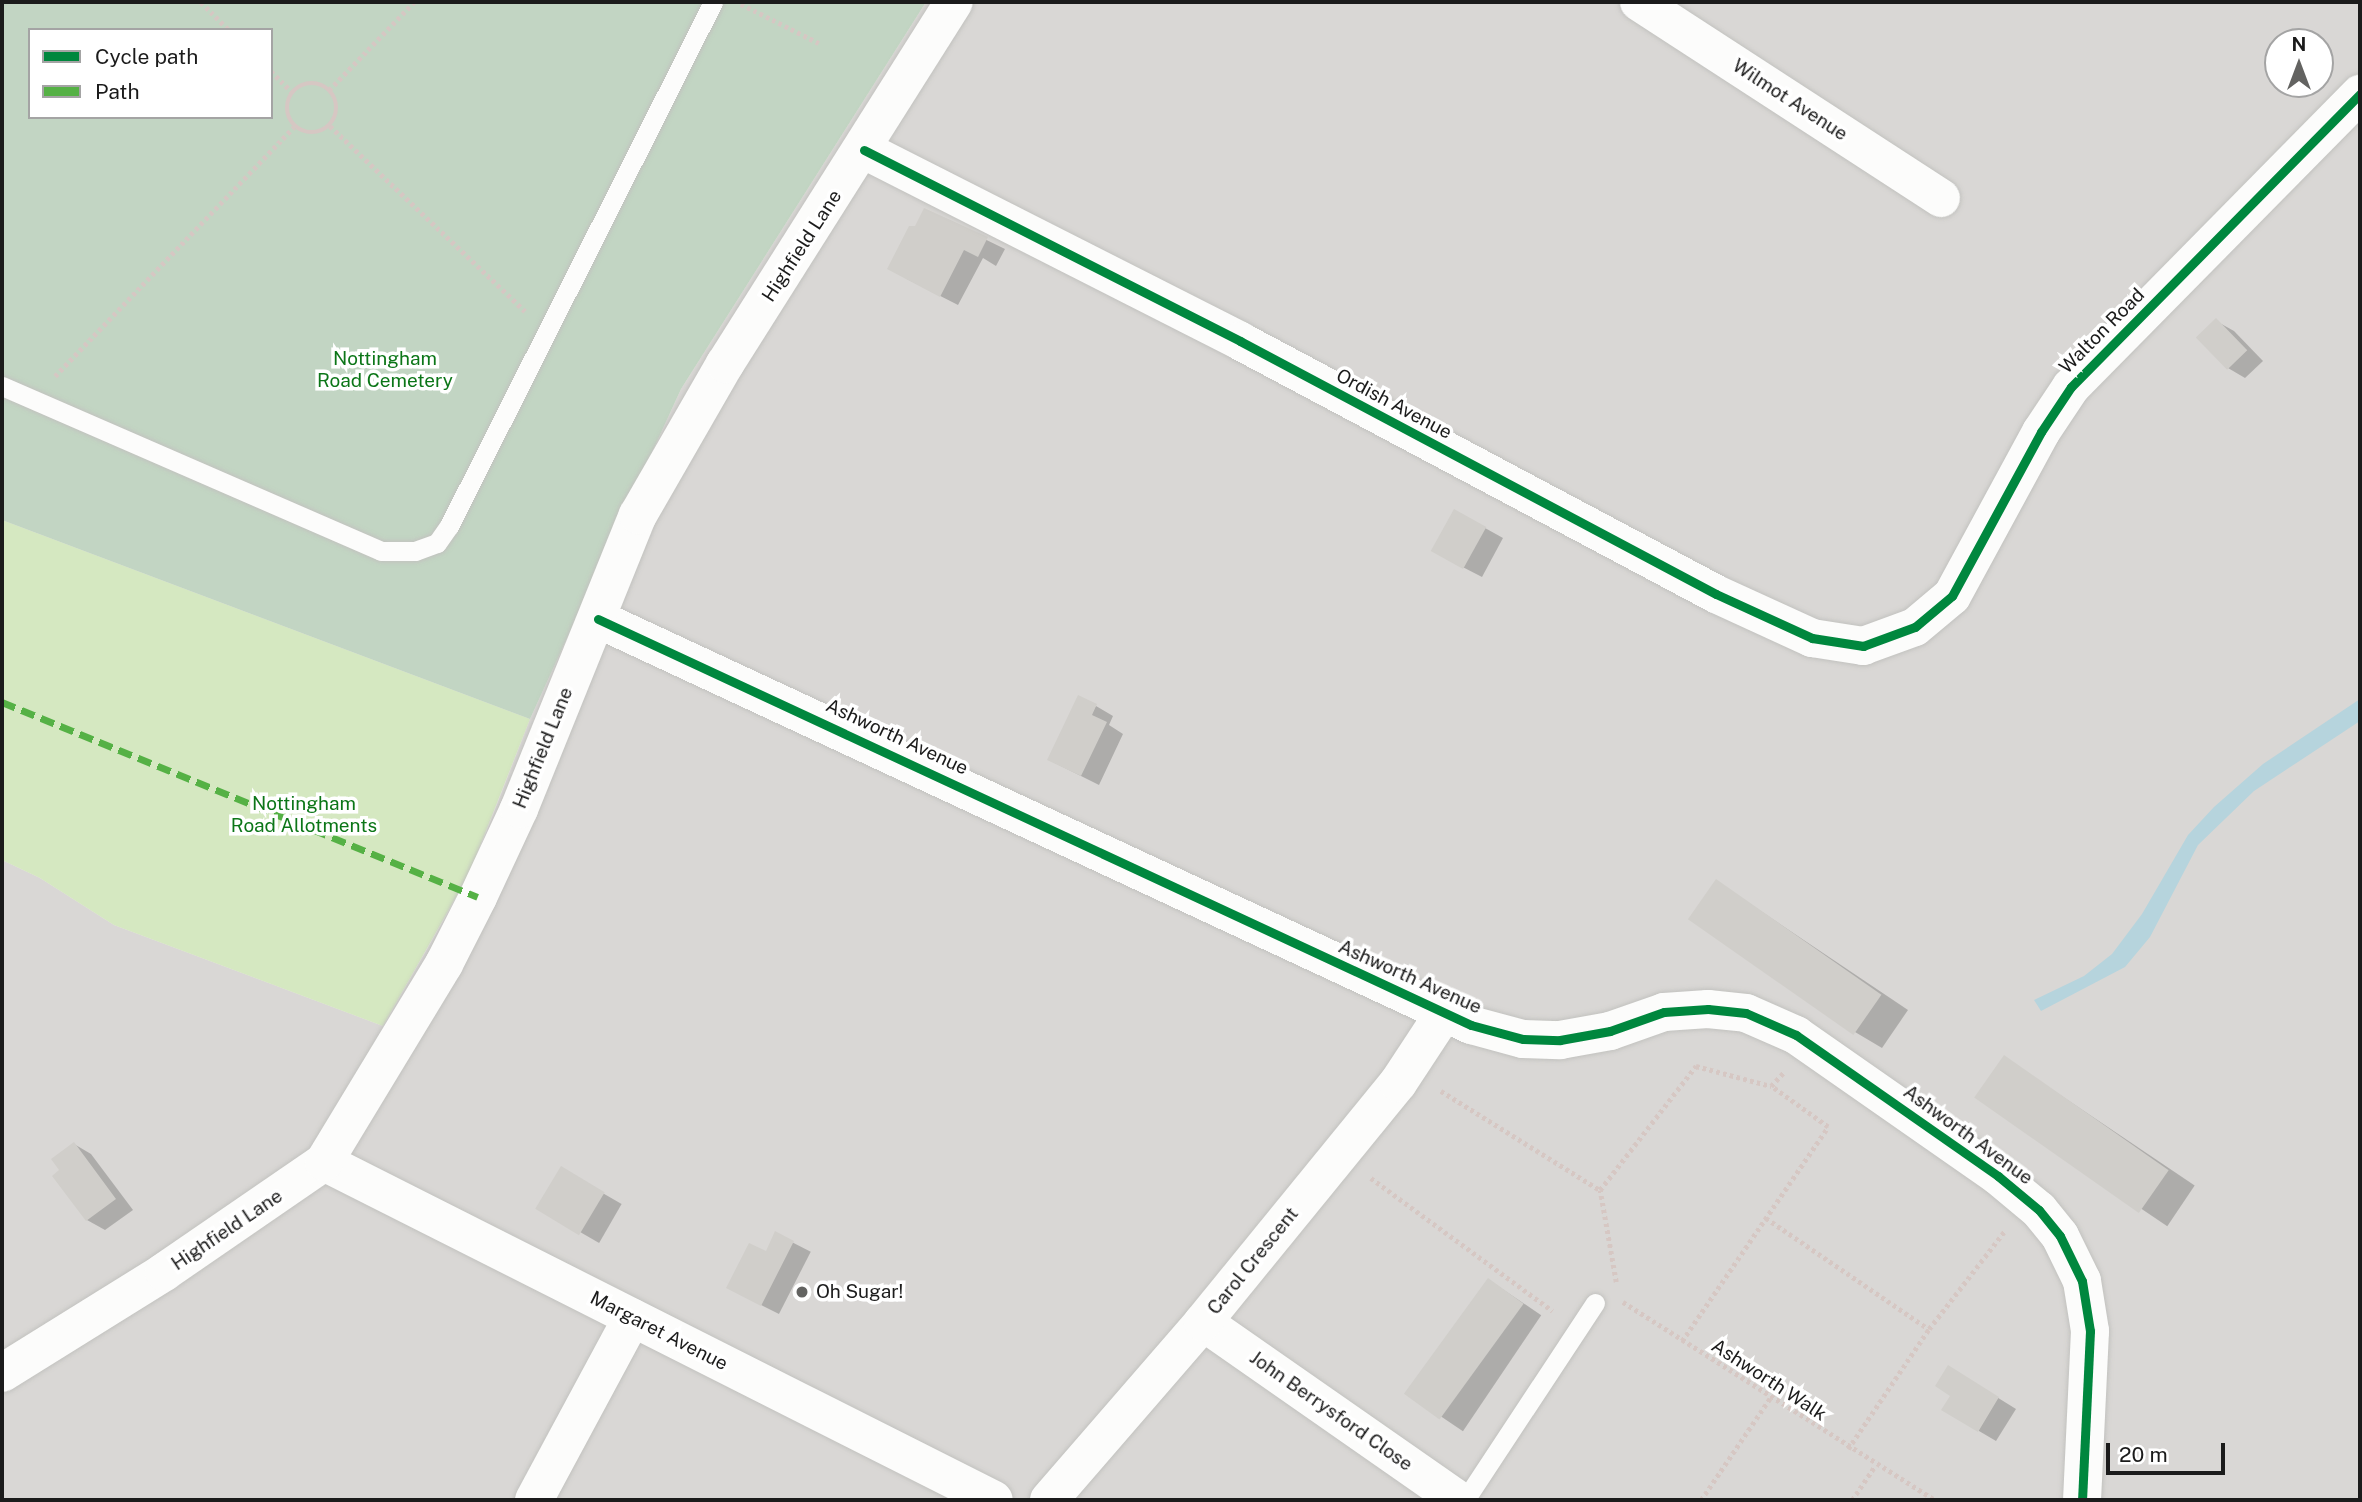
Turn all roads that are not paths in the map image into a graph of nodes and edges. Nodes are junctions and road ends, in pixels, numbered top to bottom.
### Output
1 (713, 2) edge
2 (954, 2) edge
3 (1639, 2) edge
4 (2360, 94) edge
5 (863, 150) junction
6 (1941, 198) dead end
7 (2, 386) edge
8 (598, 619) junction
9 (1915, 626) joint
10 (1444, 1013) junction
11 (324, 1162) junction
12 (1595, 1303) road end
13 (632, 1318) junction
14 (1203, 1322) junction
15 (2, 1373) edge
16 (534, 1500) edge
17 (994, 1500) edge
18 (1049, 1500) edge
19 (1458, 1500) edge
20 (1465, 1500) edge
21 (2082, 1500) edge

1 - 7 lane
2 - 5 street, Highfield Lane
3 - 6 street, Wilmot Avenue
4 - 9 street, Walton Road
5 - 8 street, Highfield Lane
5 - 9 street, Ordish Avenue
8 - 10 street, Ashworth Avenue
8 - 11 street, Highfield Lane
10 - 14 street, Carol Crescent
10 - 21 street, Ashworth Avenue
11 - 13 street, Margaret Avenue
11 - 15 street, Highfield Lane
12 - 20 lane
13 - 16 street
13 - 17 street, Margaret Avenue
14 - 18 street, Carol Crescent
14 - 19 street, John Berrysford Close

